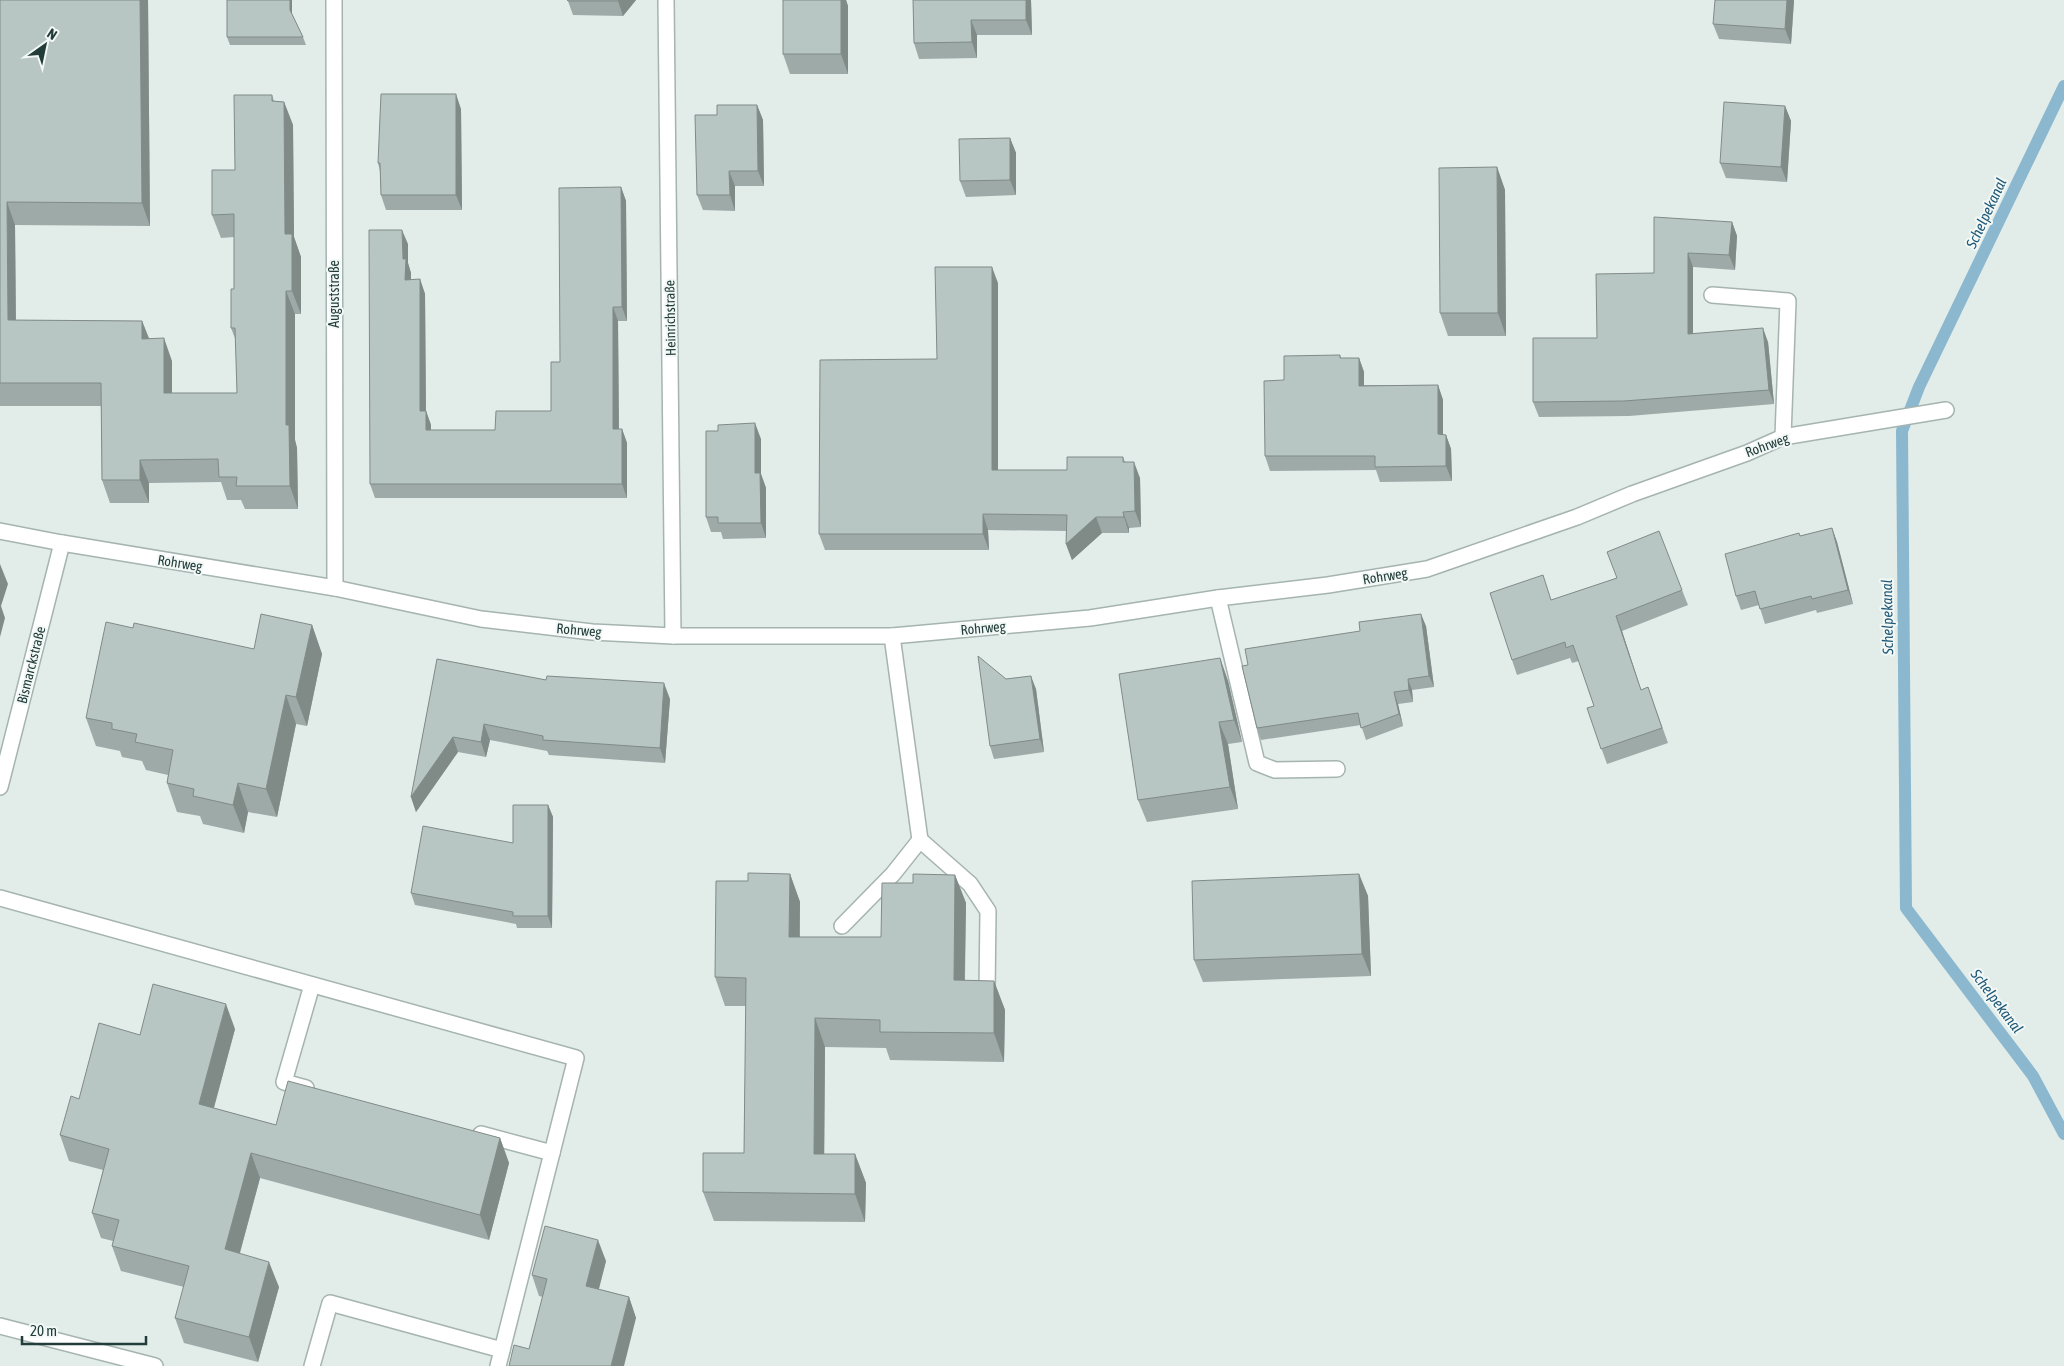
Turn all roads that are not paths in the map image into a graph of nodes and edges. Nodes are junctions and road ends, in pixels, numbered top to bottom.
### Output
1 (334, 0) edge
2 (666, 0) edge
3 (1712, 295) dead end
4 (1946, 410) dead end
5 (1783, 437) junction
6 (0, 531) edge
7 (62, 543) junction
8 (335, 588) junction
9 (1218, 598) junction
10 (674, 636) junction
11 (892, 636) junction
12 (1336, 769) dead end
13 (0, 787) edge
14 (920, 840) junction
15 (0, 898) edge
16 (842, 926) dead end
17 (312, 985) junction
18 (987, 992) edge
19 (322, 1092) edge
20 (466, 1130) edge
21 (552, 1153) junction
22 (0, 1326) edge
23 (502, 1350) junction
24 (155, 1366) edge
25 (312, 1366) edge
26 (498, 1366) edge

1 - 8 street, Auguststraße
2 - 10 street, Heinrichstraße
3 - 5 street
4 - 5 street, Rohrweg
5 - 9 street, Rohrweg
6 - 7 street, Rohrweg
7 - 8 street, Rohrweg
7 - 13 street, Bismarckstraße
8 - 10 street, Rohrweg
9 - 11 street, Rohrweg
9 - 12 street
10 - 11 street, Rohrweg
11 - 14 street
14 - 16 street
14 - 18 street
15 - 17 street
17 - 19 street
17 - 21 street
20 - 21 street
21 - 23 street
22 - 24 street
23 - 25 street
23 - 26 street

